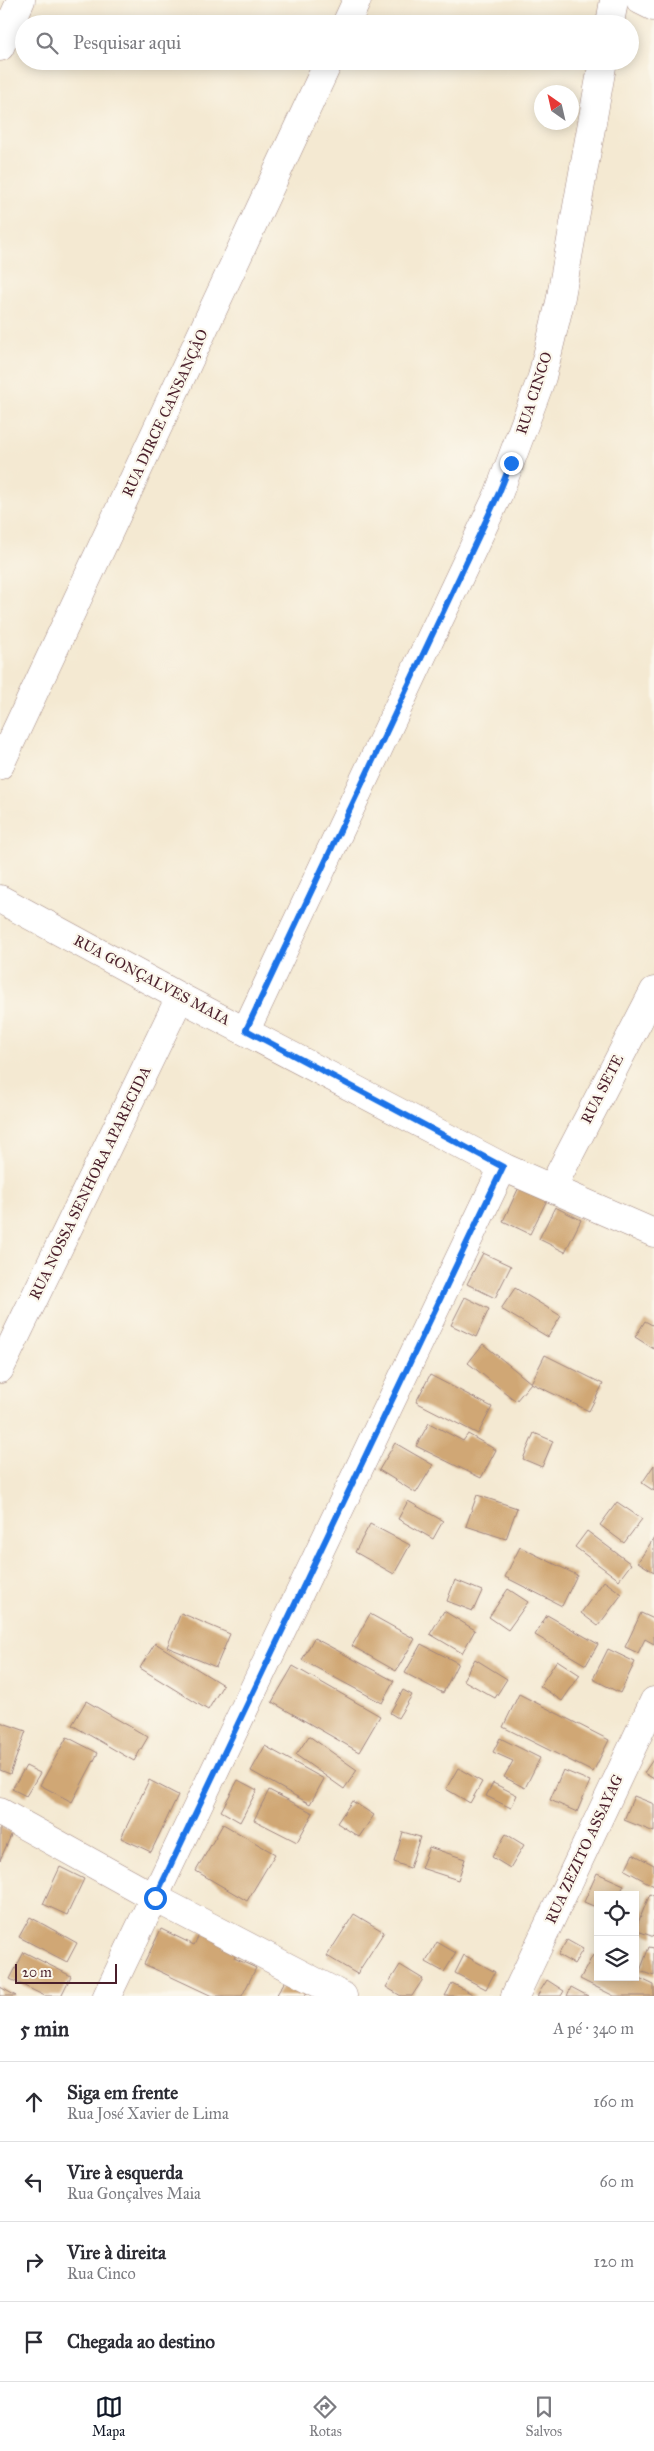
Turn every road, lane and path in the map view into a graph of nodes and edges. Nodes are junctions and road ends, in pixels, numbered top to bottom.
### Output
1 (21, 0) edge
2 (357, 0) edge
3 (614, 0) edge
4 (640, 0) edge
5 (654, 7) edge
6 (350, 15) edge
7 (612, 15) edge
8 (0, 47) edge
9 (325, 70) edge
10 (601, 70) edge
11 (0, 765) edge
12 (0, 899) edge
13 (654, 991) edge
14 (180, 996) junction
15 (246, 1030) junction
16 (503, 1167) junction
17 (552, 1188) junction
18 (654, 1233) edge
19 (0, 1369) edge
20 (654, 1701) edge
21 (0, 1812) edge
22 (155, 1898) junction
23 (106, 1996) edge
24 (343, 1996) edge
25 (515, 1996) edge

1 - 8 street
2 - 6 street
3 - 7 street
4 - 5 street
9 - 11 street, RUA DIRCE CANSANÇÂO
10 - 15 street, RUA CINCO
12 - 14 street, RUA GONÇALVES MAIA
13 - 17 street, RUA SETE
14 - 15 street, RUA GONÇALVES MAIA
14 - 19 street, RUA NOSSA SENHORA APARECIDA
15 - 16 street, RUA GONÇALVES MAIA
16 - 17 street, RUA GONÇALVES MAIA
16 - 22 street
17 - 18 street, RUA GONÇALVES MAIA
20 - 25 street, RUA ZEZITO ASSAYAG
21 - 22 street
22 - 23 street
22 - 24 street

